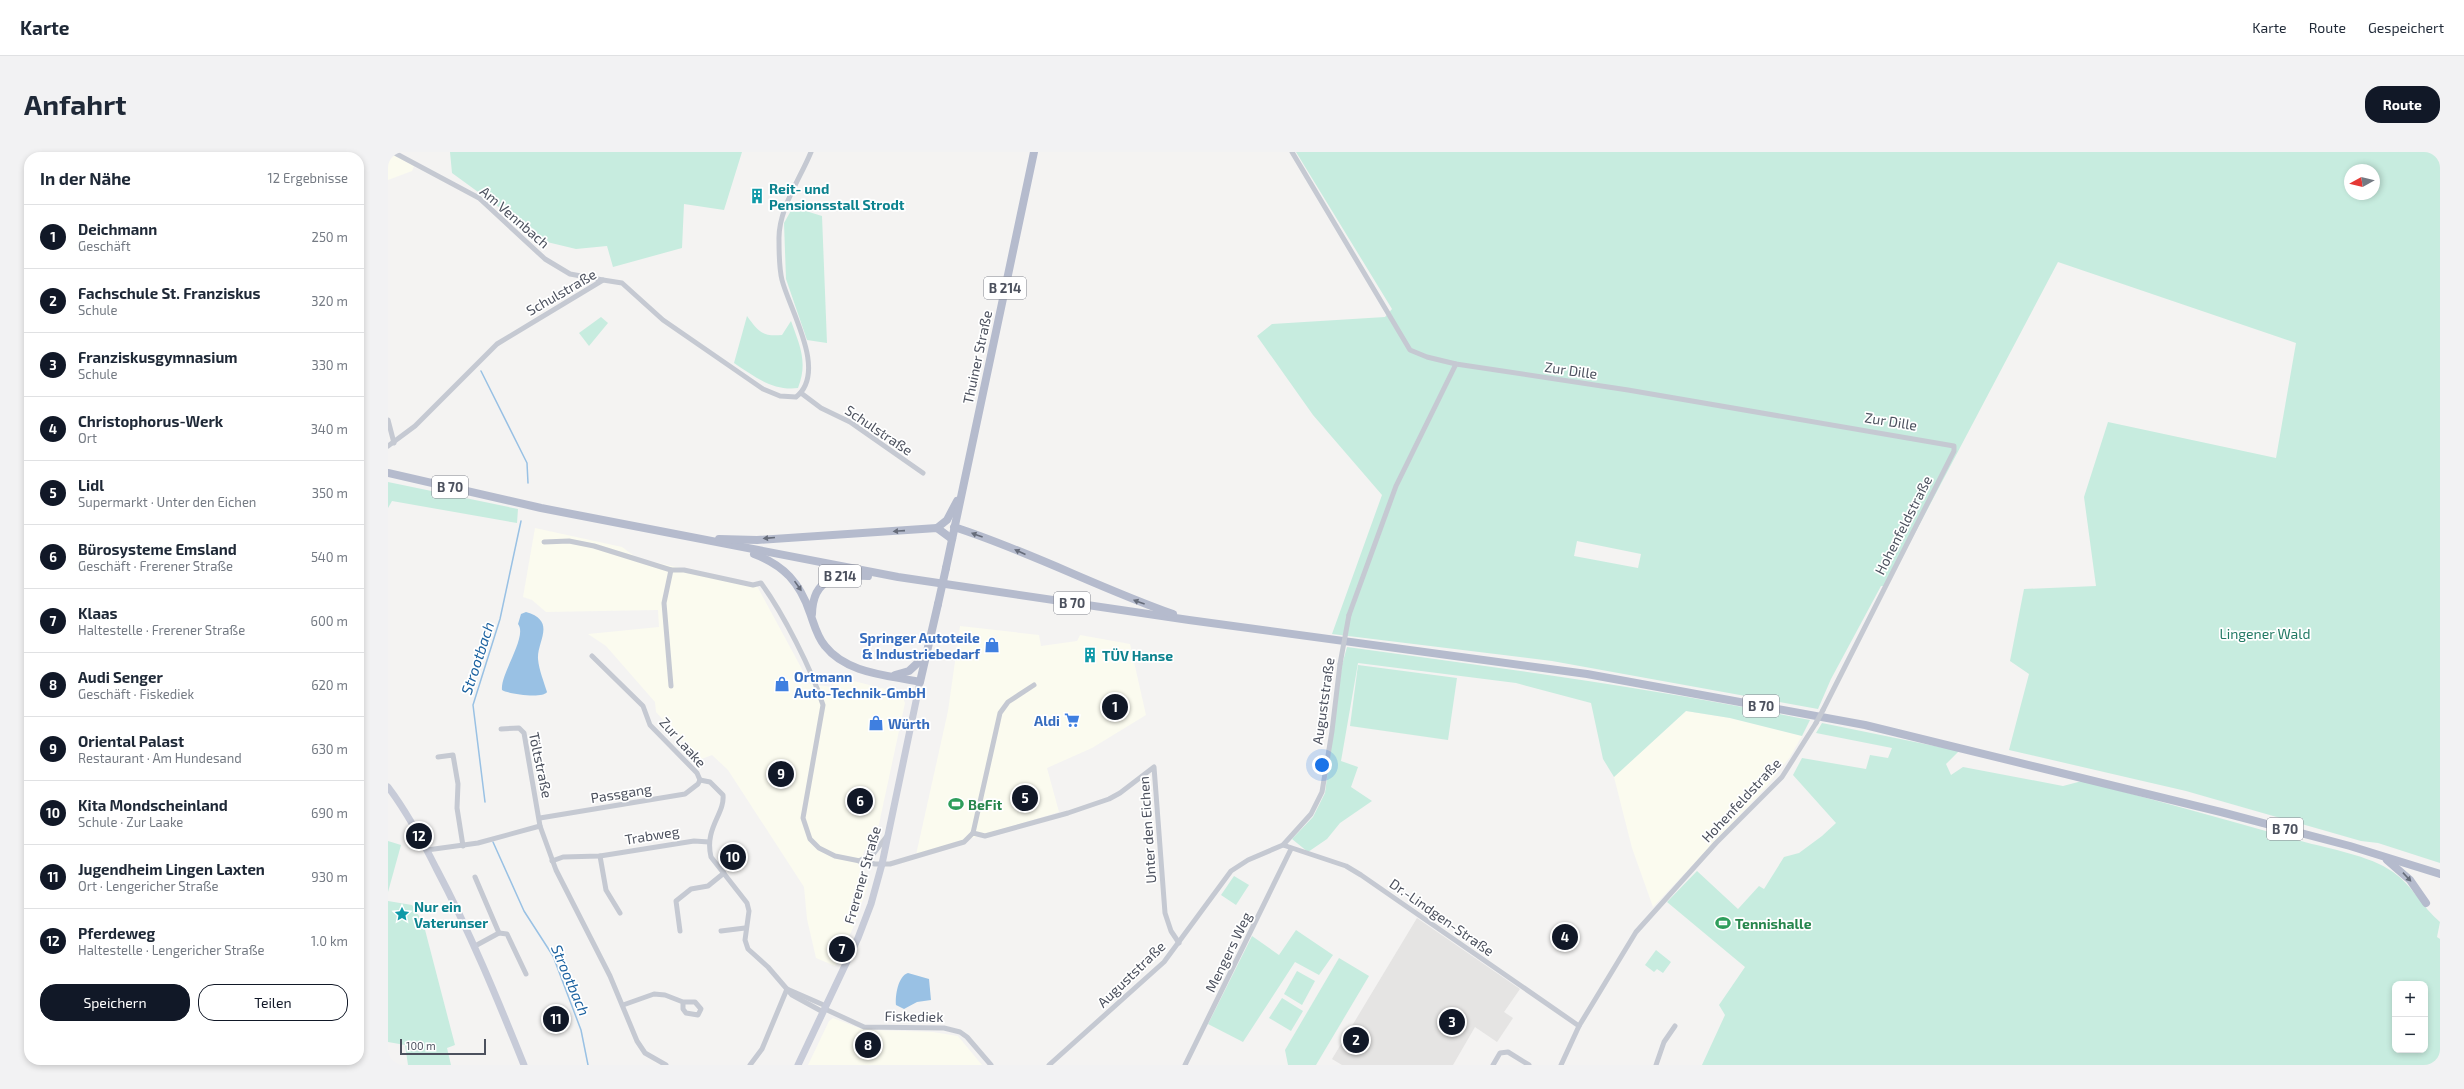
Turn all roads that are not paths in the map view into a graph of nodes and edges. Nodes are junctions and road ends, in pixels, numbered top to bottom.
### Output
1 (393, 152) edge
2 (812, 152) edge
3 (1034, 152) edge
4 (1292, 152) edge
5 (603, 280) junction
6 (1456, 364) junction
7 (801, 393) junction
8 (388, 420) edge
9 (394, 443) junction
10 (388, 446) edge
11 (1956, 448) joint
12 (388, 473) edge
13 (923, 474) dead end
14 (960, 495) junction
15 (954, 527) junction
16 (938, 528) junction
17 (693, 538) junction
18 (952, 539) junction
19 (544, 542) dead end
20 (730, 545) junction
21 (671, 570) junction
22 (898, 577) junction
23 (1189, 620) junction
24 (812, 621) junction
25 (927, 654) junction
26 (592, 656) dead end
27 (889, 675) junction
28 (920, 682) junction
29 (1034, 685) dead end
30 (671, 686) dead end
31 (501, 729) dead end
32 (438, 757) dead end
33 (700, 780) junction
34 (388, 787) edge
35 (540, 818) junction
36 (540, 826) junction
37 (973, 832) junction
38 (888, 834) junction
39 (708, 842) junction
40 (1283, 845) junction
41 (463, 846) junction
42 (1291, 849) junction
43 (427, 850) junction
44 (600, 856) junction
45 (2382, 856) junction
46 (552, 861) junction
47 (858, 861) junction
48 (882, 864) junction
49 (724, 873) junction
50 (2440, 874) edge
51 (475, 877) dead end
52 (2426, 904) dead end
53 (620, 913) dead end
54 (745, 928) junction
55 (680, 931) dead end
56 (721, 931) dead end
57 (499, 932) junction
58 (1179, 943) junction
59 (475, 946) junction
60 (526, 974) dead end
61 (787, 989) junction
62 (683, 1002) dead end
63 (623, 1005) junction
64 (825, 1009) junction
65 (1579, 1026) junction
66 (1675, 1026) dead end
67 (524, 1065) edge
68 (666, 1065) edge
69 (750, 1065) edge
70 (798, 1065) edge
71 (991, 1065) edge
72 (1049, 1065) edge
73 (1185, 1065) edge
74 (1493, 1065) edge
75 (1529, 1065) edge
76 (1561, 1065) edge
77 (1656, 1065) edge

1 - 5 street, Am Vennbach
2 - 7 street
3 - 14 main road, Thuiner Straße / B 214
4 - 6 street, Zur Dille
5 - 7 street, Schulstraße
5 - 9 street, Schulstraße
6 - 11 street, Zur Dille
6 - 40 street, Auguststraße, bridge
7 - 13 street, Schulstraße
8 - 9 street
9 - 10 street, Schulstraße
11 - 65 street, Hohenfeldstraße, bridge
12 - 17 main road, B 70
14 - 15 main road, Thuiner Straße / B 214
14 - 16 main road, B 214
15 - 18 main road, Thuiner Straße / B 214
23 -> 15 main road
16 -> 17 main road
16 - 18 main road
17 - 20 main road, B 70
18 - 25 main road, Thuiner Straße / B 214, bridge
19 - 21 street
20 - 22 main road, B 70
20 -> 24 main road
21 - 30 street
21 - 47 street
22 - 23 main road, B 70
22 - 24 main road, B 214
23 - 45 main road, B 70
24 - 27 main road
25 - 27 main road
25 - 28 main road, B 214
26 - 33 street, Zur Laake
27 - 28 main road
28 - 38 main road, Frerener Straße
29 - 37 street
31 - 35 street, Töltstraße
32 - 41 street
33 - 35 street, Passgang
33 - 39 street, Zur Laake
34 - 43 main road
35 - 36 street, Töltstraße
36 - 41 street
36 - 46 street, Töltstraße
37 - 48 street
37 - 58 street, Unter den Eichen
38 - 47 street
38 - 48 main road, Frerener Straße
39 - 44 street, Trabweg
39 - 49 street
40 - 42 street, Dr.-Lindgen-Straße
40 - 58 street, Auguststraße
41 - 43 street
42 - 65 street, Dr.-Lindgen-Straße
42 - 73 street, Mengers Weg
43 - 59 main road
44 - 46 street, Trabweg
44 - 53 street
45 - 50 main road, B 70
45 -> 52 main road
46 - 63 street, Töltstraße
47 - 48 street
48 - 64 main road, Frerener Straße
49 - 54 street
49 - 55 street
51 - 57 street
54 - 56 street
54 - 61 street
57 - 59 street
57 - 60 street
58 - 72 street, Auguststraße
59 - 67 main road
61 - 64 street, Fiskediek
61 - 69 street
62 - 63 street
63 - 68 street, Töltstraße
64 - 70 main road, Frerener Straße
64 - 71 street, Fiskediek
65 - 76 street, Hohenfeldstraße
66 - 77 street
74 - 75 street

